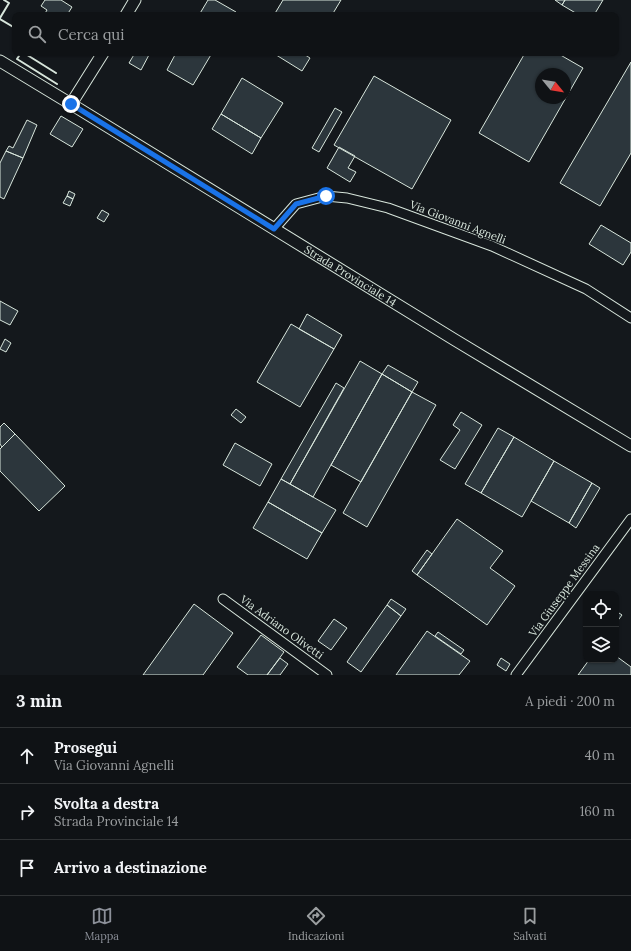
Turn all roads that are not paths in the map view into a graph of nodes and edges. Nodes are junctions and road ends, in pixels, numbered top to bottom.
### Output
1 (136, 0) edge
2 (128, 12) edge
3 (101, 56) edge
4 (0, 61) edge
5 (71, 104) junction
6 (274, 229) junction
7 (631, 318) edge
8 (631, 446) edge
9 (631, 519) edge
10 (224, 599) dead end
11 (327, 675) edge
12 (516, 675) edge

1 - 2 street
3 - 5 street
4 - 5 street, Strada Provinciale 14
5 - 6 street, Strada Provinciale 14
6 - 7 street, Via Giovanni Agnelli
6 - 8 street, Strada Provinciale 14
9 - 12 street, Via Giuseppe Messina
10 - 11 street, Via Adriano Olivetti

